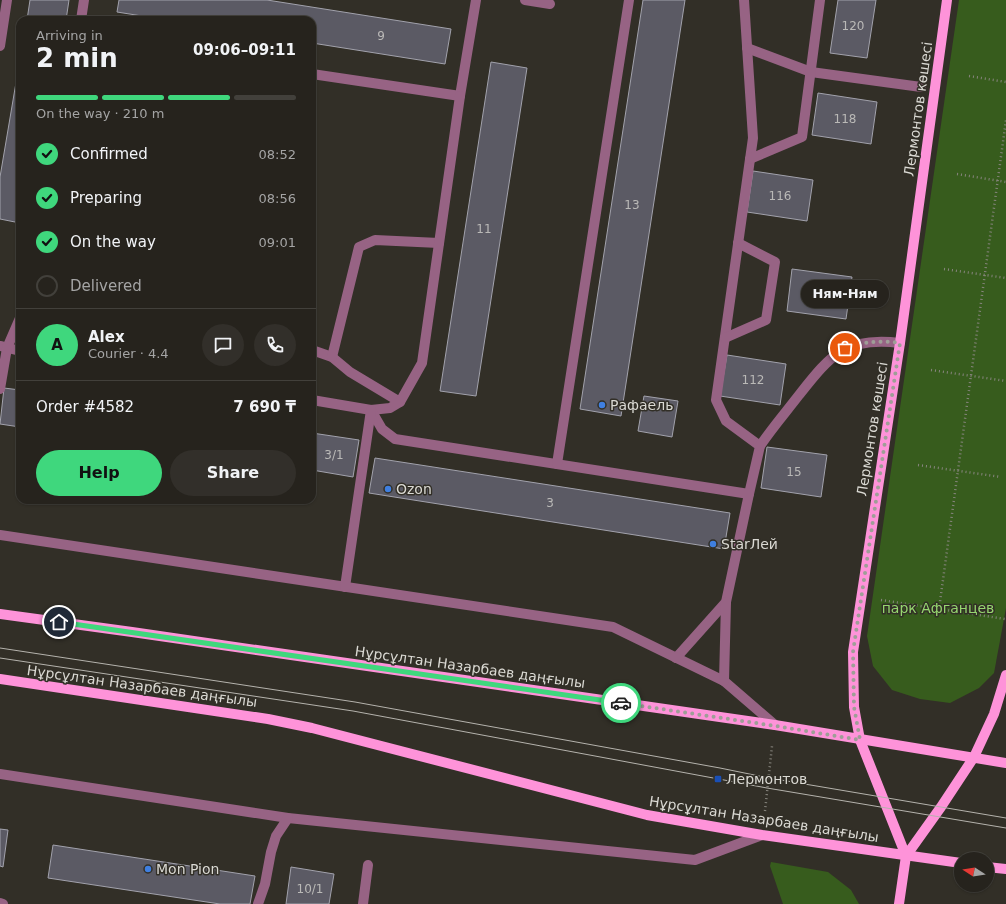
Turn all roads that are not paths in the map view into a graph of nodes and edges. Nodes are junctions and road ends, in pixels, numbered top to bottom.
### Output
1 (7, 0) edge
2 (84, 0) edge
3 (476, 0) edge
4 (525, 0) edge
5 (629, 0) edge
6 (744, 0) edge
7 (820, 0) edge
8 (947, 0) edge
9 (550, 4) dead end
10 (82, 16) edge
11 (0, 46) edge
12 (747, 48) junction
13 (811, 72) junction
14 (316, 75) edge
15 (921, 87) dead end
16 (460, 96) junction
17 (750, 159) junction
18 (439, 243) junction
19 (738, 244) junction
20 (16, 325) edge
21 (725, 338) junction
22 (900, 343) junction
23 (3, 347) edge
24 (16, 350) edge
25 (316, 351) edge
26 (332, 357) junction
27 (0, 389) edge
28 (316, 401) edge
29 (400, 402) junction
30 (371, 410) junction
31 (760, 446) junction
32 (557, 464) junction
33 (749, 494) junction
34 (0, 535) edge
35 (345, 587) junction
36 (726, 602) junction
37 (0, 614) edge
38 (676, 658) junction
39 (1006, 675) edge
40 (0, 680) edge
41 (724, 681) junction
42 (776, 726) junction
43 (860, 740) junction
44 (974, 757) junction
45 (1006, 763) edge
46 (0, 774) edge
47 (288, 818) junction
48 (762, 835) junction
49 (906, 856) junction
50 (954, 862) edge
51 (368, 865) dead end
52 (994, 868) edge
53 (1006, 869) edge
54 (0, 904) edge
55 (4, 904) edge
56 (258, 904) edge
57 (363, 904) edge
58 (899, 904) edge

1 - 11 lane
2 - 10 lane
3 - 16 lane
4 - 9 lane
5 - 32 lane
6 - 12 lane
7 - 13 lane
8 - 22 main road, Лермонтов көшесі
12 - 13 lane
12 - 17 lane
13 - 15 lane
13 - 17 lane
14 - 16 lane
16 - 18 lane
17 - 19 lane
18 - 26 lane
18 - 29 lane
19 - 21 lane
19 - 21 lane
20 - 23 lane
21 - 31 lane
22 - 31 lane
22 - 43 main road, Лермонтов көшесі
23 - 24 lane
23 - 27 lane
25 - 26 lane
26 - 29 lane
28 - 30 lane
29 - 30 lane
30 - 32 lane
30 - 35 lane
31 - 33 lane
32 - 33 lane
33 - 36 lane
34 - 35 lane
35 - 38 lane
36 - 38 lane
36 - 41 lane
37 - 42 main road, Нұрсұлтан Назарбаев даңғылы
38 - 41 lane
39 - 44 main road, Лермонтов көшесі
40 - 48 main road, Нұрсұлтан Назарбаев даңғылы
41 - 42 lane
42 - 43 main road, Нұрсұлтан Назарбаев даңғылы
43 - 44 main road, Нұрсұлтан Назарбаев даңғылы
43 - 49 main road, Лермонтов көшесі
44 - 45 main road, Нұрсұлтан Назарбаев даңғылы
44 - 49 main road, Лермонтов көшесі
46 - 47 lane
47 - 48 lane
47 - 56 lane
48 - 49 main road, Нұрсұлтан Назарбаев даңғылы
49 - 50 main road, Нұрсұлтан Назарбаев даңғылы
49 - 58 main road, Лермонтов көшесі
51 - 57 lane
52 - 53 main road
54 - 55 lane

